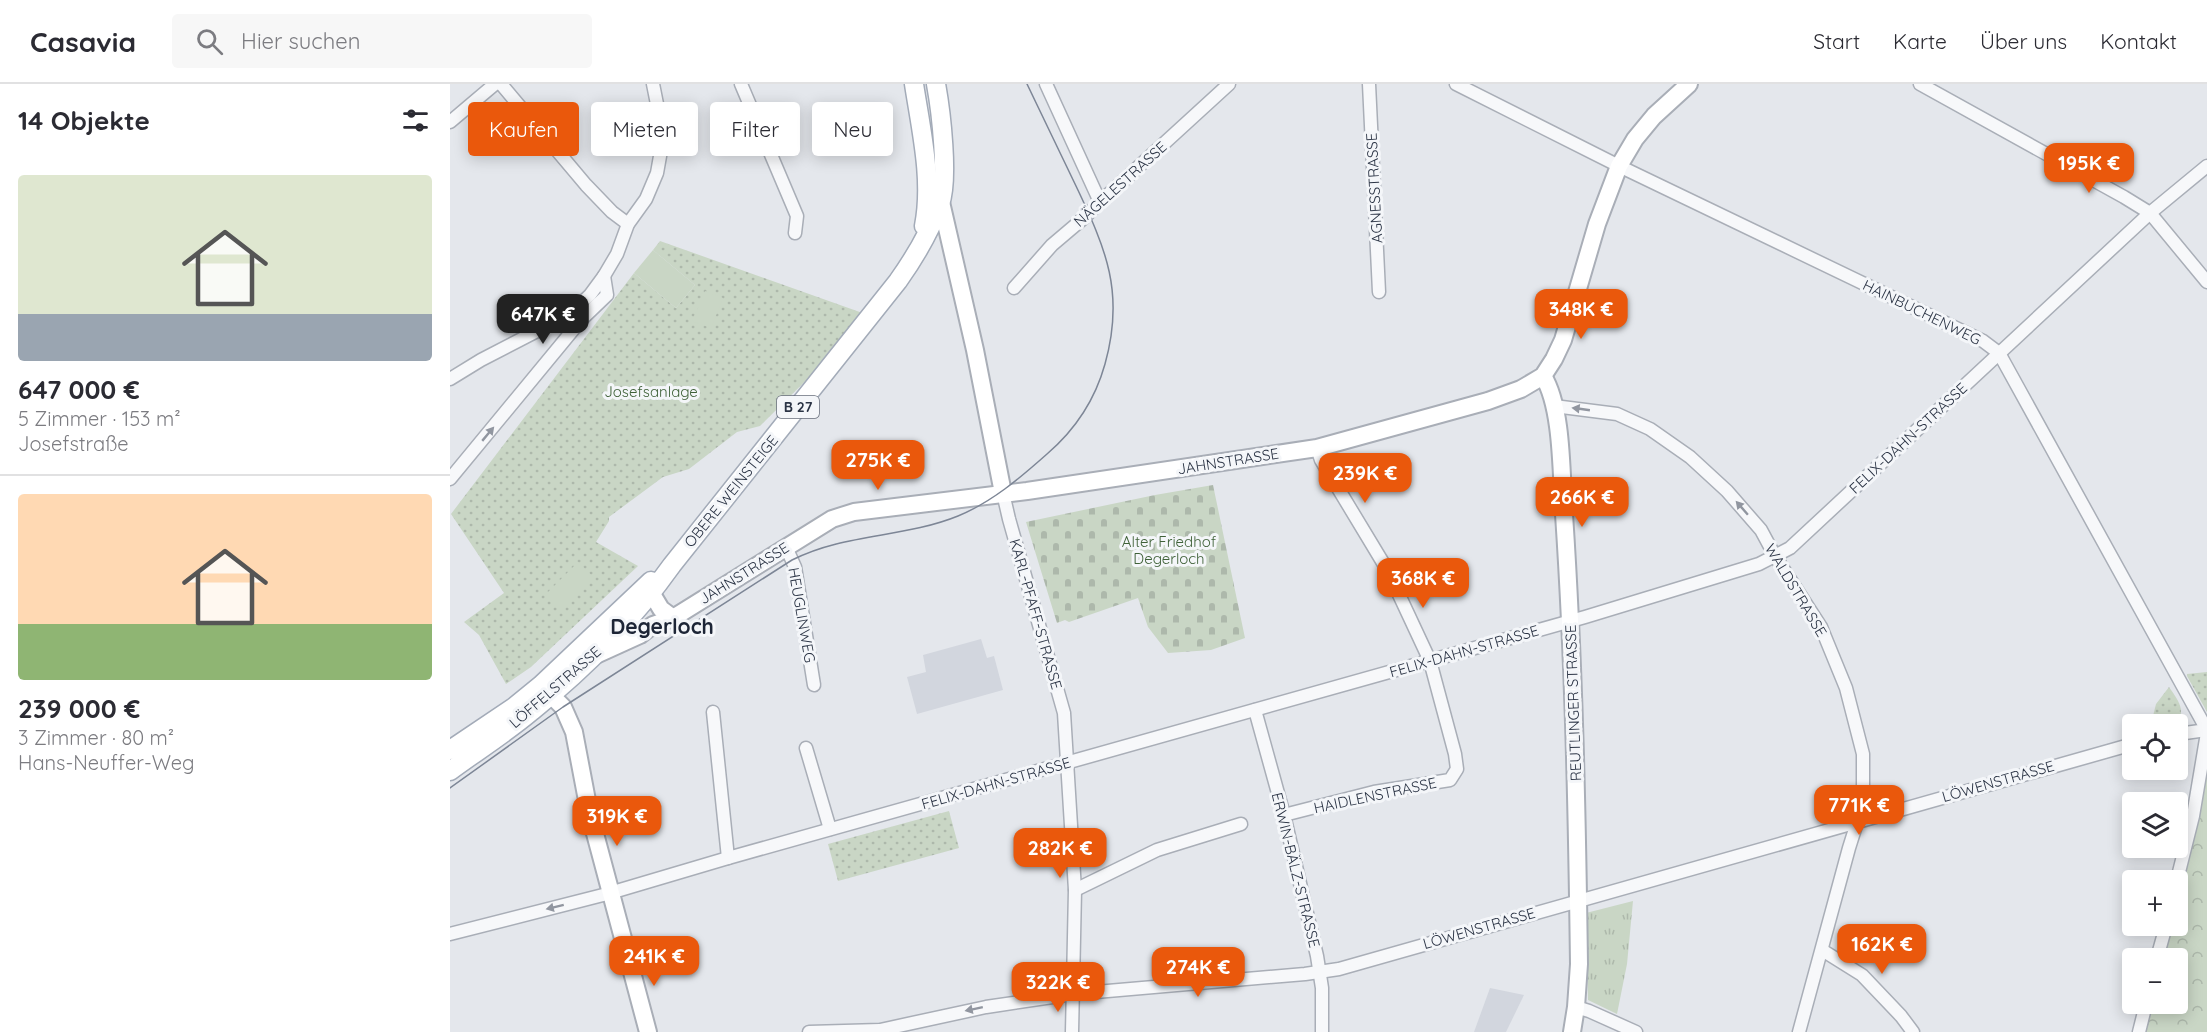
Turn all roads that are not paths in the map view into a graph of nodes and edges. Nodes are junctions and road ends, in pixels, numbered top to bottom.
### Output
1 (495, 84) edge
2 (501, 84) edge
3 (653, 84) edge
4 (741, 84) edge
5 (914, 84) edge
6 (936, 84) edge
7 (1046, 84) edge
8 (1229, 84) edge
9 (1369, 84) edge
10 (1456, 84) edge
11 (1689, 84) edge
12 (1920, 84) edge
13 (450, 122) edge
14 (924, 154) junction
15 (1619, 165) junction
16 (2207, 165) edge
17 (941, 202) junction
18 (1100, 202) junction
19 (2150, 213) junction
20 (628, 224) junction
21 (795, 233) dead end
22 (921, 246) junction
23 (604, 276) junction
24 (2207, 282) edge
25 (1014, 288) dead end
26 (1378, 292) dead end
27 (1999, 353) junction
28 (1543, 376) junction
29 (450, 379) edge
30 (1554, 406) junction
31 (1317, 448) junction
32 (450, 479) edge
33 (1003, 493) junction
34 (786, 547) junction
35 (1775, 556) junction
36 (672, 565) junction
37 (652, 594) junction
38 (673, 618) junction
39 (1571, 620) junction
40 (653, 625) junction
41 (622, 628) junction
42 (597, 632) junction
43 (591, 657) junction
44 (1430, 661) junction
45 (814, 685) dead end
46 (546, 689) junction
47 (1255, 710) junction
48 (713, 712) dead end
49 (2207, 731) edge
50 (2188, 733) edge
51 (2122, 747) edge
52 (806, 748) dead end
53 (450, 750) edge
54 (1068, 763) junction
55 (450, 771) edge
56 (1284, 814) junction
57 (1857, 821) junction
58 (1240, 824) dead end
59 (830, 829) junction
60 (728, 858) junction
61 (2180, 870) edge
62 (1075, 890) junction
63 (611, 892) junction
64 (1578, 900) junction
65 (450, 934) edge
66 (1822, 950) junction
67 (1320, 973) junction
68 (1074, 994) junction
69 (1576, 1007) junction
70 (2144, 1014) edge
71 (1618, 1029) edge
72 (648, 1032) edge
73 (809, 1032) edge
74 (1072, 1032) edge
75 (1322, 1032) edge
76 (1572, 1032) edge
77 (1636, 1032) edge
78 (1799, 1032) edge
79 (1913, 1032) edge
80 (2139, 1032) edge

1 - 13 street
2 - 20 street
3 - 20 street
4 - 21 street
5 - 14 main road, OBERE WEINSTEIGE / B 27
6 - 17 main road, OBERE WEINSTEIGE / B 27
7 - 18 street
8 - 18 street, NÄGELESTRASSE
9 - 26 street, AGNESSTRASSE
10 - 15 street, HAINBUCHENWEG
11 - 15 main road
12 - 19 street
14 - 17 main road
14 - 22 main road, OBERE WEINSTEIGE / B 27
15 - 27 street, HAINBUCHENWEG
15 - 28 main road
16 - 19 street, FELIX-DAHN-STRASSE
17 - 22 main road, OBERE WEINSTEIGE / B 27
17 - 33 main road, KARL-PFAFF-STRASSE
18 - 25 street, NÄGELESTRASSE
19 - 24 street
19 - 27 street, FELIX-DAHN-STRASSE
20 - 23 street
22 - 36 main road, OBERE WEINSTEIGE / B 27
23 - 29 street
32 -> 23 street
27 - 35 street, FELIX-DAHN-STRASSE
27 - 49 street, HAINBUCHENWEG
28 - 30 main road, REUTLINGER STRASSE
28 - 31 main road, JAHNSTRASSE
35 -> 30 street, WALDSTRASSE
30 - 39 main road, REUTLINGER STRASSE
31 - 33 main road, JAHNSTRASSE
31 - 44 street, HAIDLENSTRASSE
33 - 34 main road, JAHNSTRASSE
33 - 54 street, KARL-PFAFF-STRASSE
34 - 38 main road, JAHNSTRASSE
34 - 45 street, HEUGLINWEG
35 - 39 street, FELIX-DAHN-STRASSE
35 - 57 street, WALDSTRASSE
36 - 37 main road, LÖFFELSTRASSE / B 27
36 - 42 main road, LÖFFELSTRASSE / B 27
37 - 38 main road
37 - 41 main road, LÖFFELSTRASSE / B 27
38 - 40 main road, JAHNSTRASSE
39 - 44 street, FELIX-DAHN-STRASSE
39 - 64 main road, REUTLINGER STRASSE
40 - 41 main road, JAHNSTRASSE
40 - 43 main road, JAHNSTRASSE
41 - 42 main road, JAHNSTRASSE
41 - 43 main road, LÖFFELSTRASSE / B 27
42 - 46 main road, LÖFFELSTRASSE / B 27
43 - 46 main road, LÖFFELSTRASSE / B 27
44 - 47 street, FELIX-DAHN-STRASSE
44 - 56 street, HAIDLENSTRASSE
46 - 53 main road, LÖFFELSTRASSE / B 27
46 - 55 main road, LÖFFELSTRASSE / B 27
46 - 63 main road
47 - 54 street, FELIX-DAHN-STRASSE
47 - 56 street, ERWIN-BÄLZ-STRASSE
48 - 60 street
49 - 50 street
49 - 61 street
51 - 57 street, LÖWENSTRASSE
52 - 59 street
54 - 59 street, FELIX-DAHN-STRASSE
54 - 62 street, KARL-PFAFF-STRASSE
56 - 67 street, ERWIN-BÄLZ-STRASSE
57 - 64 street, LÖWENSTRASSE
57 - 66 street, WALDSTRASSE
58 - 62 street
59 - 60 street, FELIX-DAHN-STRASSE
60 - 63 street, FELIX-DAHN-STRASSE
62 - 68 street, KARL-PFAFF-STRASSE
63 -> 65 street, FELIX-DAHN-STRASSE
63 - 72 main road
64 - 67 street, LÖWENSTRASSE
64 - 69 main road, REUTLINGER STRASSE
66 - 78 street, WALDSTRASSE
66 - 79 street
67 - 68 street, LÖWENSTRASSE
67 - 75 street, ERWIN-BÄLZ-STRASSE
68 -> 73 street, LÖWENSTRASSE
68 - 74 street, KARL-PFAFF-STRASSE
69 - 71 street
69 - 76 main road, REUTLINGER STRASSE
70 - 80 street
71 - 77 street

